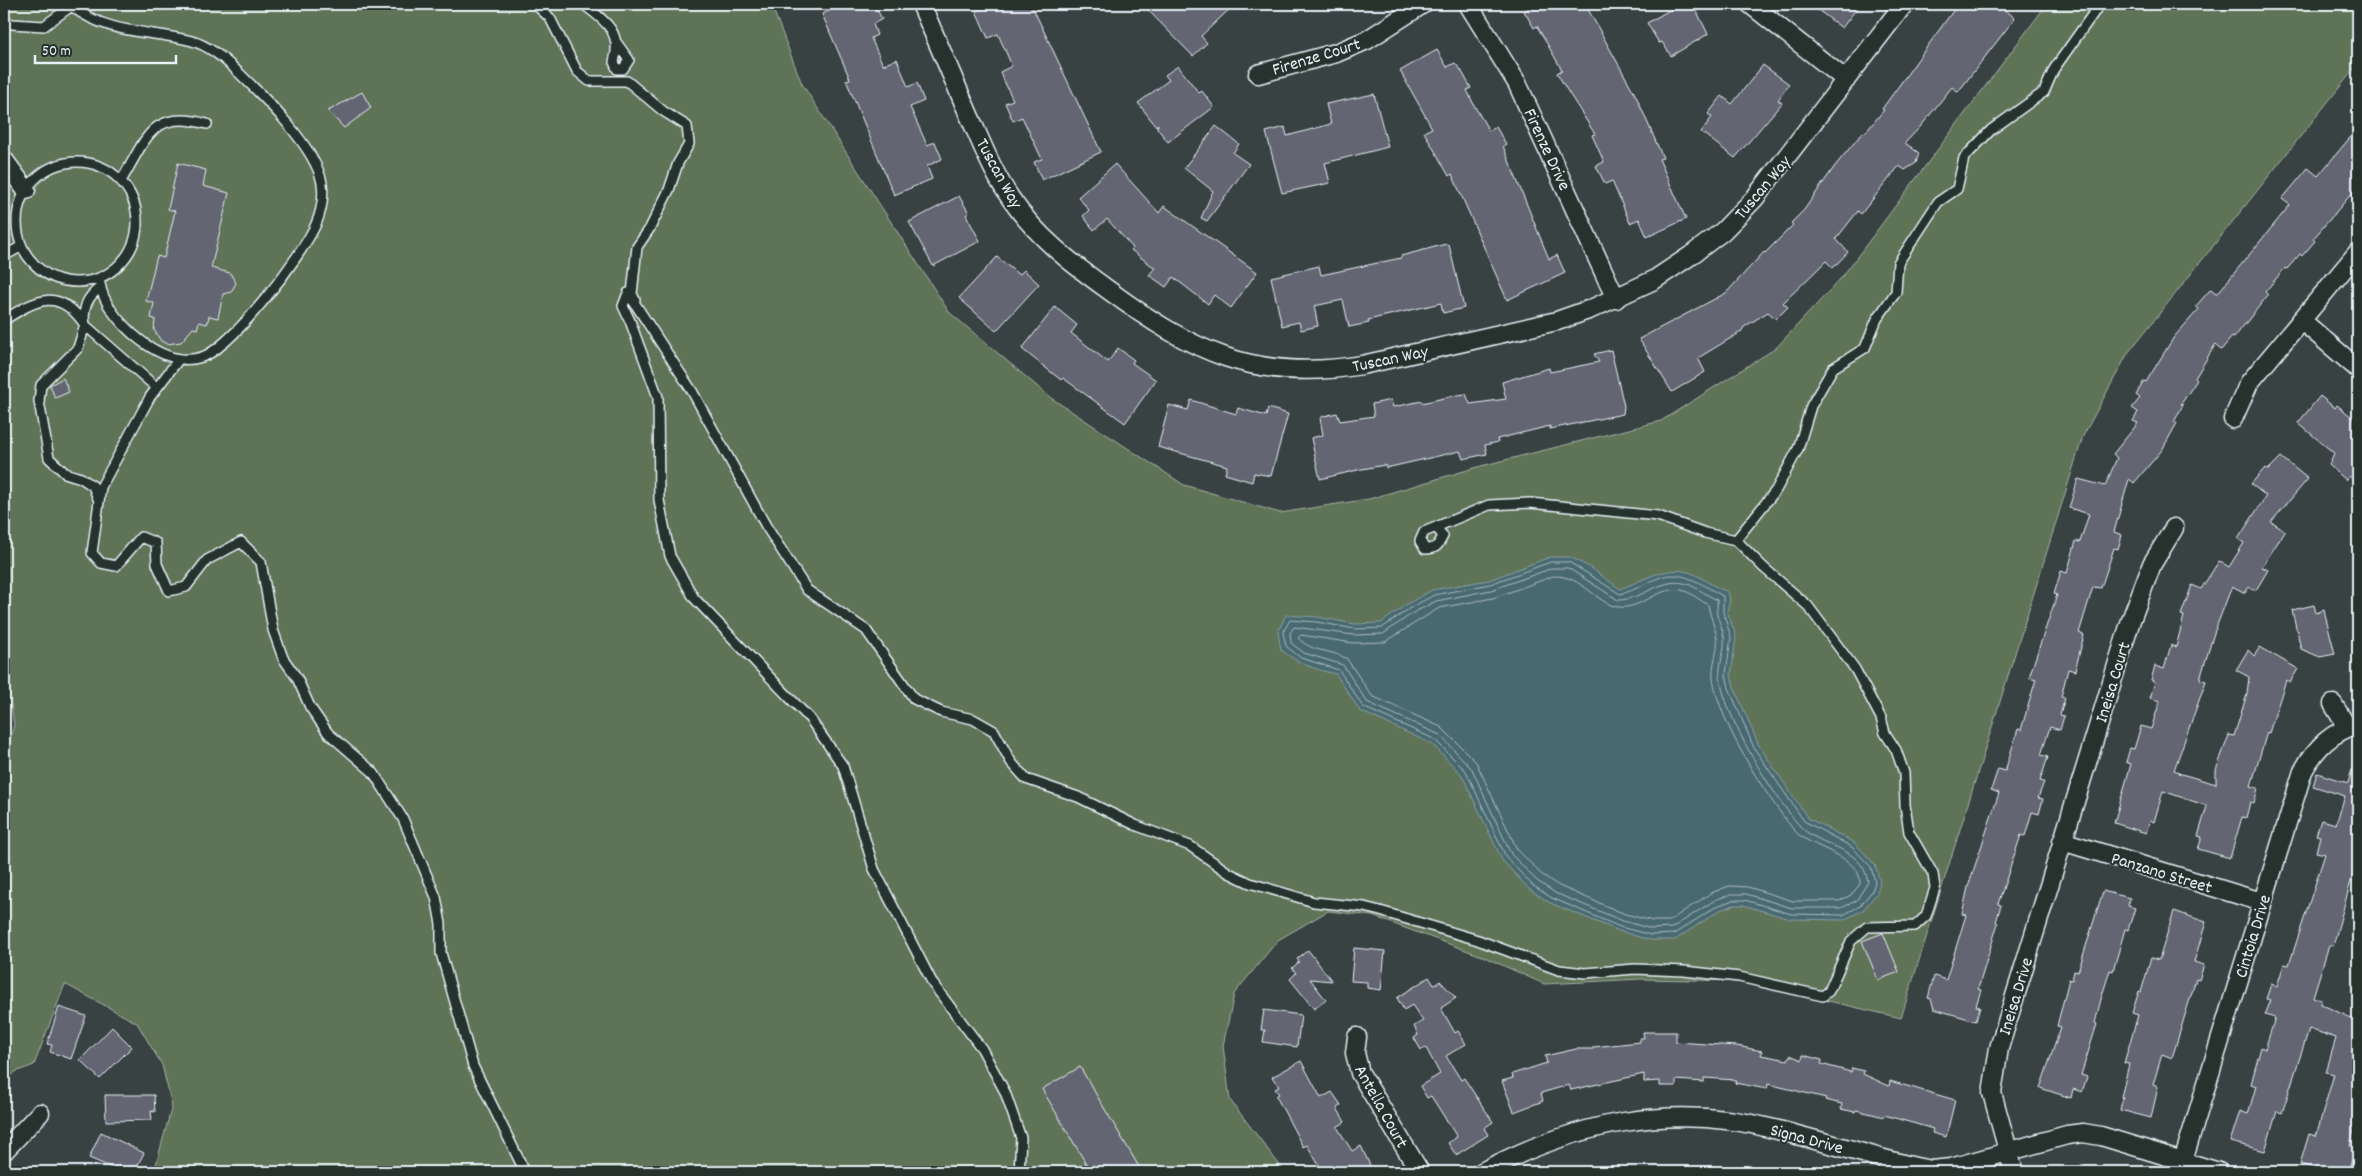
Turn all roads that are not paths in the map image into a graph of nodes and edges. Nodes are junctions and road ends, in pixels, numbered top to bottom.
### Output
1 (535, 4) edge
2 (583, 4) edge
3 (921, 4) edge
4 (1423, 4) edge
5 (1468, 4) edge
6 (1750, 4) edge
7 (1904, 4) edge
8 (2100, 4) edge
9 (72, 5) edge
10 (4, 20) edge
11 (616, 42) dead end
12 (1258, 74) dead end
13 (1846, 80) junction
14 (207, 124) dead end
15 (4, 160) edge
16 (9, 180) edge
17 (121, 181) junction
18 (26, 190) junction
19 (22, 246) junction
20 (2358, 252) edge
21 (4, 256) edge
22 (99, 278) junction
23 (101, 287) junction
24 (1616, 299) junction
25 (4, 320) edge
26 (2301, 320) junction
27 (85, 325) junction
28 (179, 359) junction
29 (2358, 369) edge
30 (157, 388) junction
31 (692, 391) junction
32 (2233, 419) dead end
33 (99, 501) junction
34 (1436, 527) dead end
35 (2174, 528) dead end
36 (1736, 540) junction
37 (2333, 704) dead end
38 (2353, 726) edge
39 (2062, 842) junction
40 (2262, 902) junction
41 (1357, 1037) dead end
42 (40, 1113) dead end
43 (4, 1151) edge
44 (2008, 1152) junction
45 (2182, 1161) junction
46 (525, 1172) edge
47 (1019, 1172) edge
48 (1420, 1172) edge
49 (1482, 1172) edge
50 (2014, 1172) edge
51 (2219, 1172) edge

1 - 31 lane
2 - 11 lane
3 - 24 street, Tuscan Way
4 - 12 street, Firenze Court
5 - 24 street, Firenze Drive
6 - 13 street
7 - 13 street, Tuscan Way
8 - 36 lane
9 - 10 lane
9 - 28 lane
13 - 24 street, Tuscan Way
14 - 17 lane
15 - 16 street
16 - 18 street
17 - 18 lane
17 - 22 lane
18 - 19 lane
19 - 21 lane
19 - 22 lane
20 - 26 street
22 - 23 lane
23 - 27 lane
23 - 28 lane
25 - 27 lane
26 - 29 street
26 - 32 street
27 - 30 lane
27 - 33 lane
28 - 30 lane
30 - 33 lane
31 - 36 lane
31 - 47 lane
33 - 46 lane
34 - 36 lane
35 - 39 street, Ineisa Court
37 - 38 street, Cintoia Drive
38 - 40 street, Cintoia Drive
39 - 40 street, Panzano Street
39 - 44 street, Ineisa Drive
40 - 45 street, Cintoia Drive
41 - 48 street, Antella Court
42 - 43 street
44 - 45 street, Signa Drive
44 - 49 street, Signa Drive
44 - 50 street, Ineisa Drive
45 - 51 street, Signa Drive

